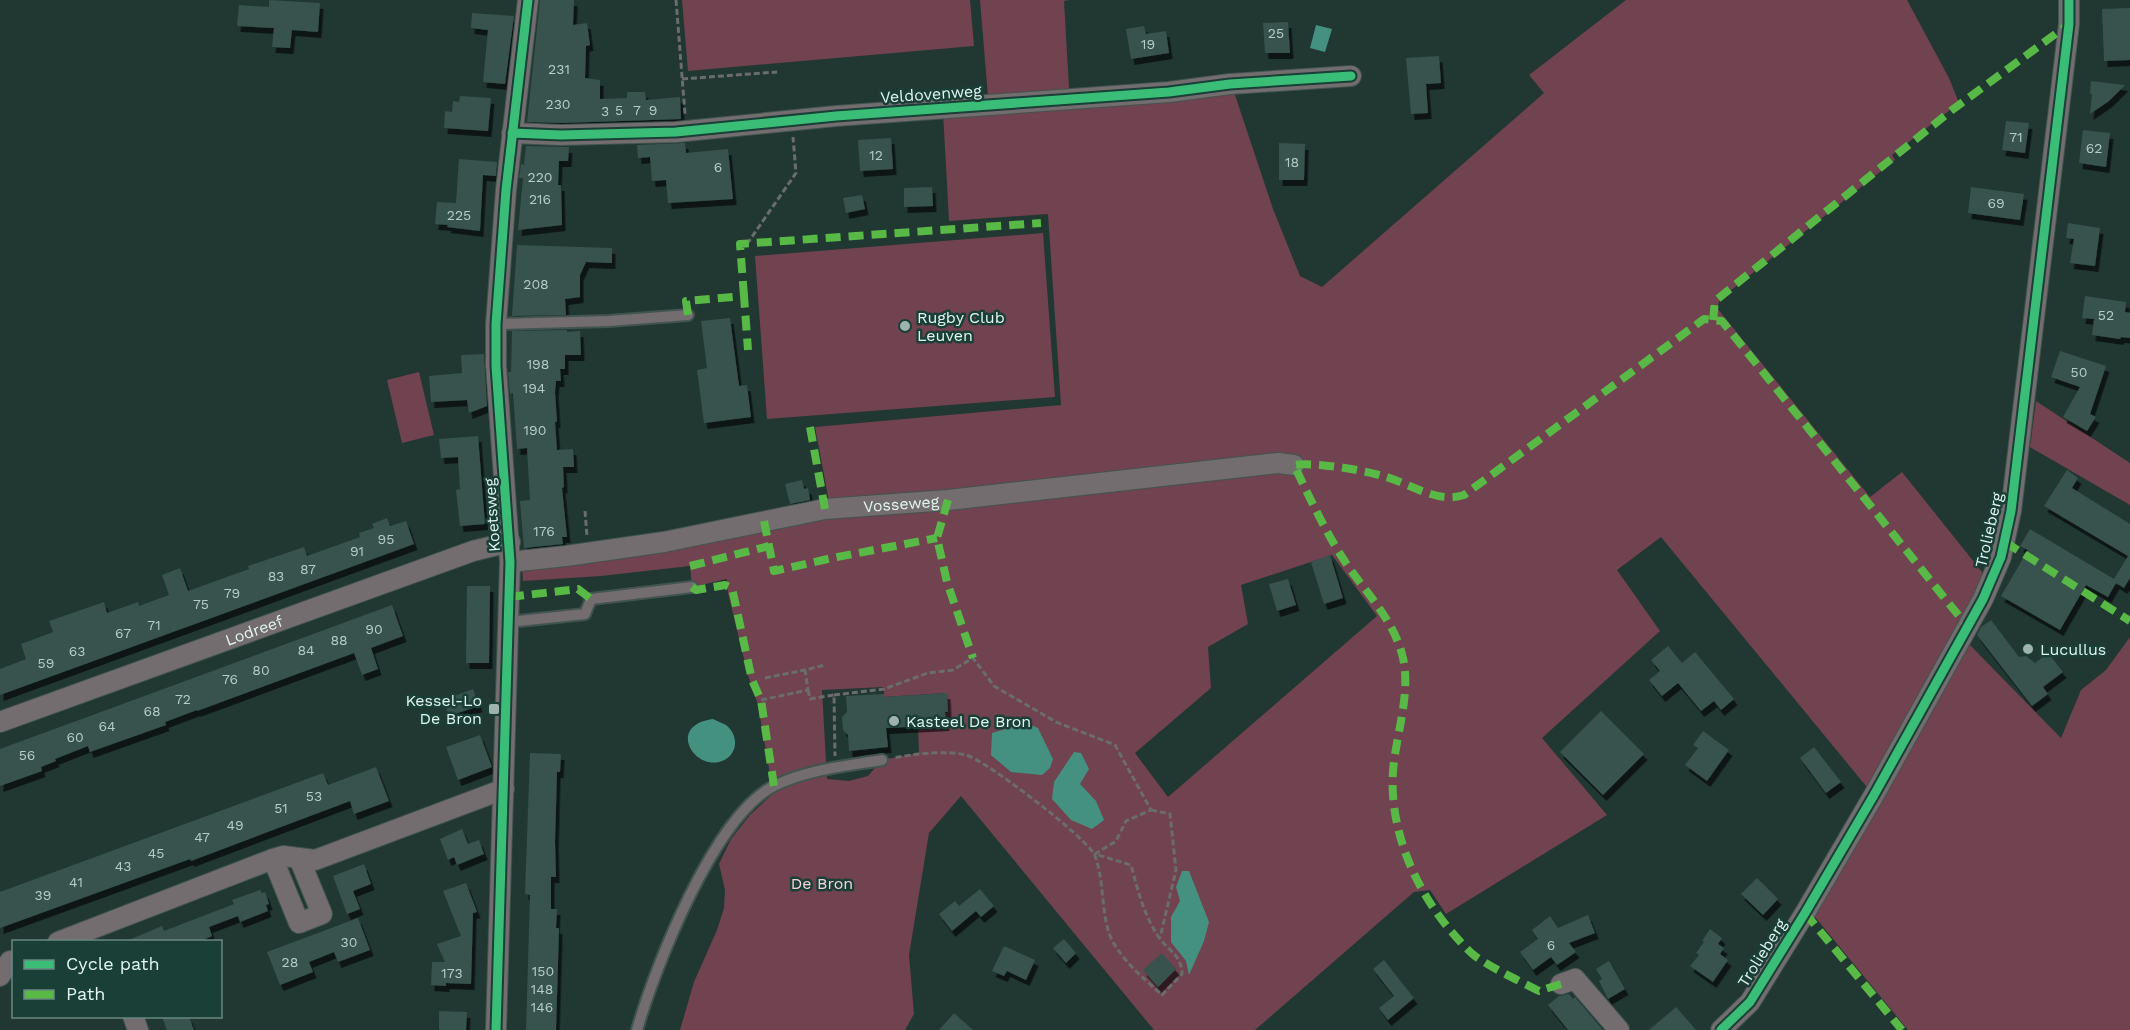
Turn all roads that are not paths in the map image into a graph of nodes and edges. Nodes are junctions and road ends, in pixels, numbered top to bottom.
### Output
1 (528, 0) edge
2 (2073, 2) edge
3 (1352, 76) dead end
4 (512, 133) junction
5 (688, 315) dead end
6 (496, 324) junction
7 (1294, 465) dead end
8 (510, 542) junction
9 (510, 562) junction
10 (692, 587) dead end
11 (508, 622) junction
12 (0, 722) edge
13 (882, 760) road end
14 (504, 789) junction
15 (299, 858) junction
16 (273, 859) junction
17 (102, 934) edge
18 (69, 940) edge
19 (1561, 984) dead end
20 (496, 1030) edge
21 (637, 1030) edge
22 (1619, 1030) edge
23 (1721, 1030) edge

1 - 4 street, Koetsweg
2 - 23 street, Trolieberg
3 - 4 street, Veldovenweg
4 - 6 street, Koetsweg
5 - 6 lane
6 - 8 street, Koetsweg
7 - 9 street, Vosseweg
8 - 9 street, Koetsweg
8 - 12 street, Lodreef
9 - 11 street, Koetsweg
10 - 11 lane
11 - 14 street, Koetsweg
13 - 21 lane
14 - 15 street
14 - 20 street, Koetsweg
15 - 16 street
15 - 16 street
16 - 17 street
17 - 18 street
19 - 22 street

